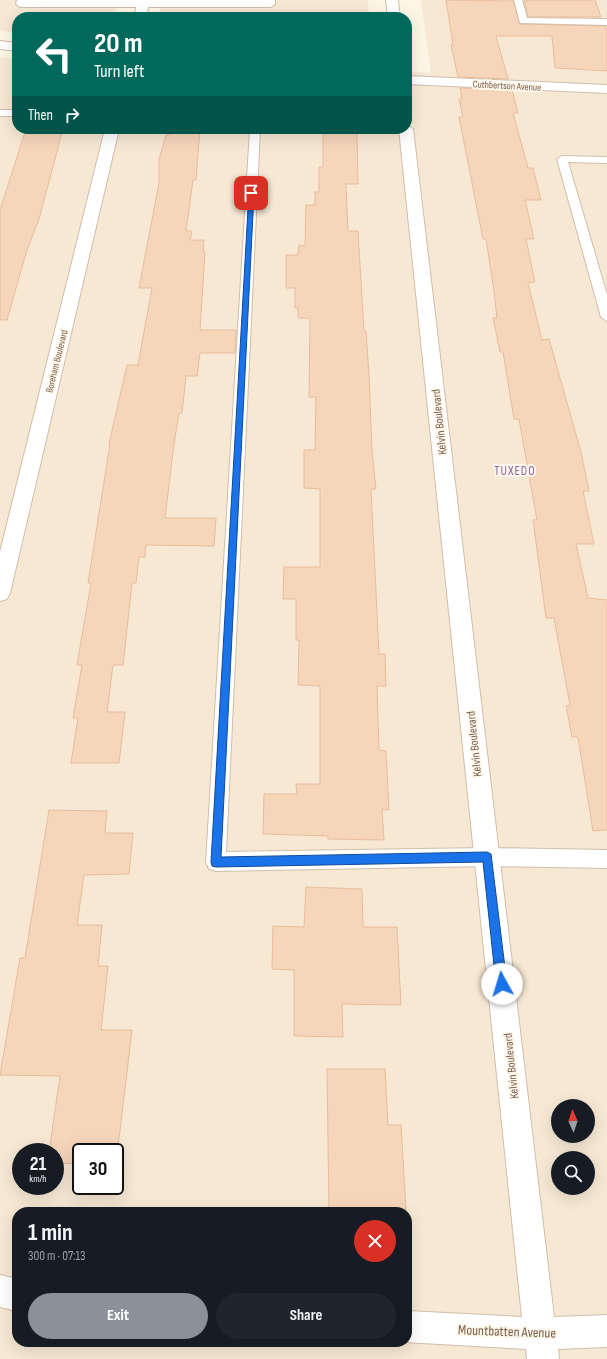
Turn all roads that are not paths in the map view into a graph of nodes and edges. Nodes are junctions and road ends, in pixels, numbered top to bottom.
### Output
1 (21, 0) edge
2 (271, 0) edge
3 (392, 0) edge
4 (518, 0) edge
5 (144, 2) edge
6 (141, 12) edge
7 (393, 12) edge
8 (607, 22) edge
9 (0, 45) edge
10 (12, 46) edge
11 (412, 80) edge
12 (607, 89) edge
13 (0, 113) edge
14 (12, 113) edge
15 (111, 134) edge
16 (255, 134) edge
17 (407, 134) edge
18 (607, 160) edge
19 (607, 317) edge
20 (0, 593) edge
21 (487, 857) junction
22 (607, 859) edge
23 (0, 1291) edge
24 (12, 1294) edge
25 (412, 1328) edge
26 (607, 1331) edge
27 (542, 1347) edge

1 - 5 lane
2 - 5 lane
3 - 7 street
4 - 8 lane
5 - 6 street
9 - 10 street
11 - 12 street, Cuthbertson Avenue
13 - 14 lane
15 - 20 street, Boreham Boulevard
16 - 21 lane
17 - 21 street, Kelvin Boulevard
18 - 19 lane
21 - 22 lane
21 - 27 street, Kelvin Boulevard
23 - 24 street
25 - 27 street, Mountbatten Avenue
26 - 27 street, Mountbatten Avenue

